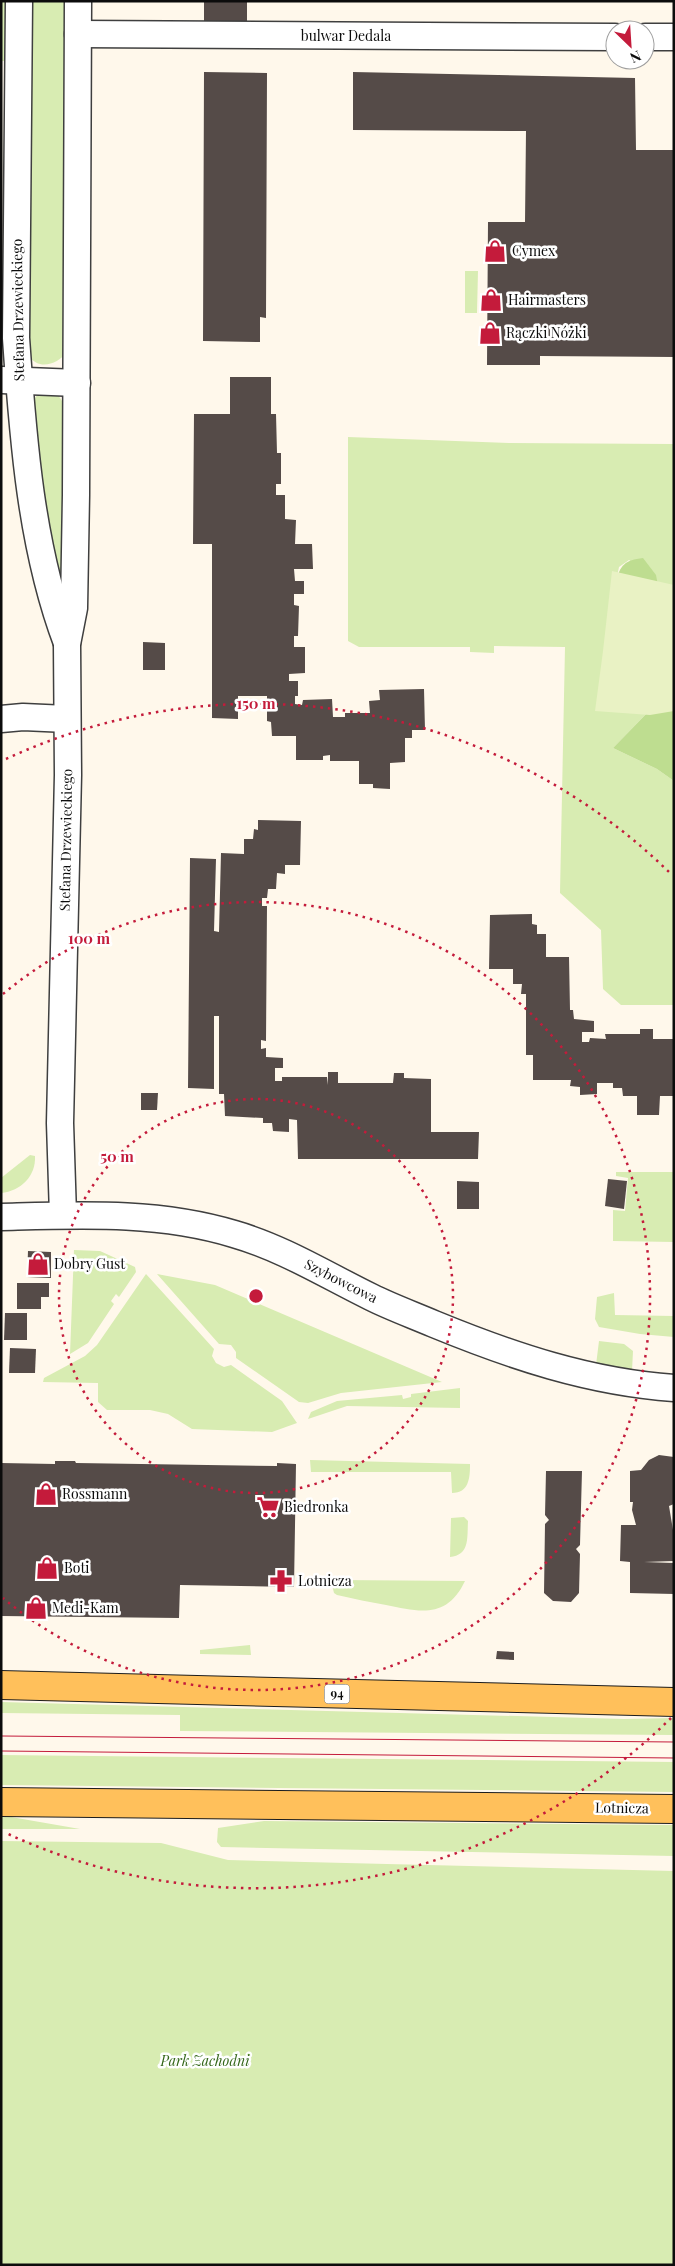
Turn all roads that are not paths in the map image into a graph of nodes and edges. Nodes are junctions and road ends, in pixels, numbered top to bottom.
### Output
1 (19, 1) edge
2 (78, 1) edge
3 (78, 34) junction
4 (605, 37) edge
5 (655, 37) edge
6 (674, 37) edge
7 (10, 380) edge
8 (77, 383) junction
9 (67, 644) junction
10 (1, 719) edge
11 (67, 719) junction
12 (63, 1215) junction
13 (1, 1217) edge
14 (674, 1388) edge
15 (1, 1685) edge
16 (674, 1702) edge
17 (1, 1802) edge
18 (674, 1809) edge

1 - 7 street, Stefana Drzewieckiego
2 - 3 street, Stefana Drzewieckiego
3 - 4 street, bulwar Dedala
3 - 8 street, Stefana Drzewieckiego
5 - 6 street
7 - 8 street
7 - 9 street, Stefana Drzewieckiego
8 - 9 street, Stefana Drzewieckiego
9 - 11 street, Stefana Drzewieckiego
10 - 11 street
11 - 12 street, Stefana Drzewieckiego
12 - 13 street, Szybowcowa
12 - 14 street, Szybowcowa
15 - 16 main road, 94
17 - 18 main road, Lotnicza

